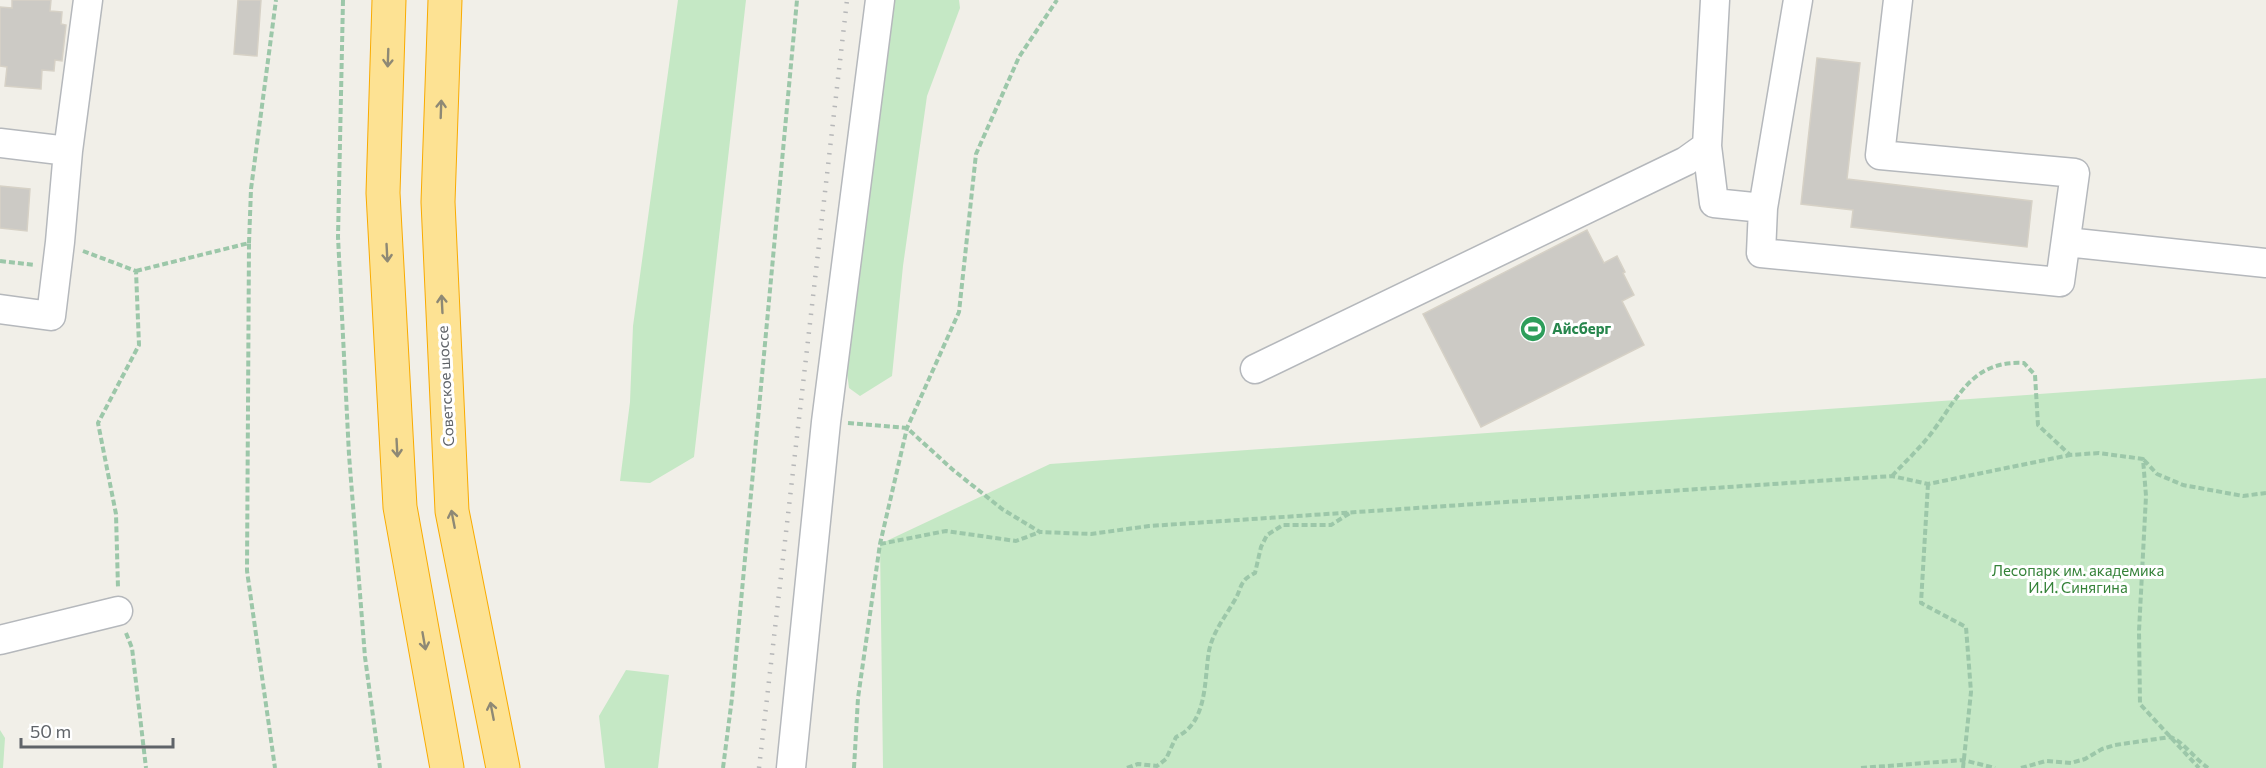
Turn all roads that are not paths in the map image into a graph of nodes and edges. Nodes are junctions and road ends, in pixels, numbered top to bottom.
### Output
1 (88, 0) edge
2 (389, 0) edge
3 (445, 0) edge
4 (880, 0) edge
5 (1715, 0) edge
6 (1798, 0) edge
7 (1898, 0) edge
8 (0, 143) edge
9 (1707, 146) junction
10 (68, 151) junction
11 (1763, 208) junction
12 (2066, 242) junction
13 (2266, 263) edge
14 (0, 309) edge
15 (1255, 369) dead end
16 (118, 611) road end
17 (0, 640) edge
18 (447, 768) edge
19 (504, 768) edge
20 (790, 768) edge

1 - 10 street
2 -> 18 highway
19 -> 3 highway, Советское шоссе
4 - 20 street
5 - 9 street
6 - 11 street
7 - 12 street
8 - 10 street
9 - 11 street
9 - 15 street
10 - 14 street
11 - 12 street
12 - 13 street
16 - 17 street

